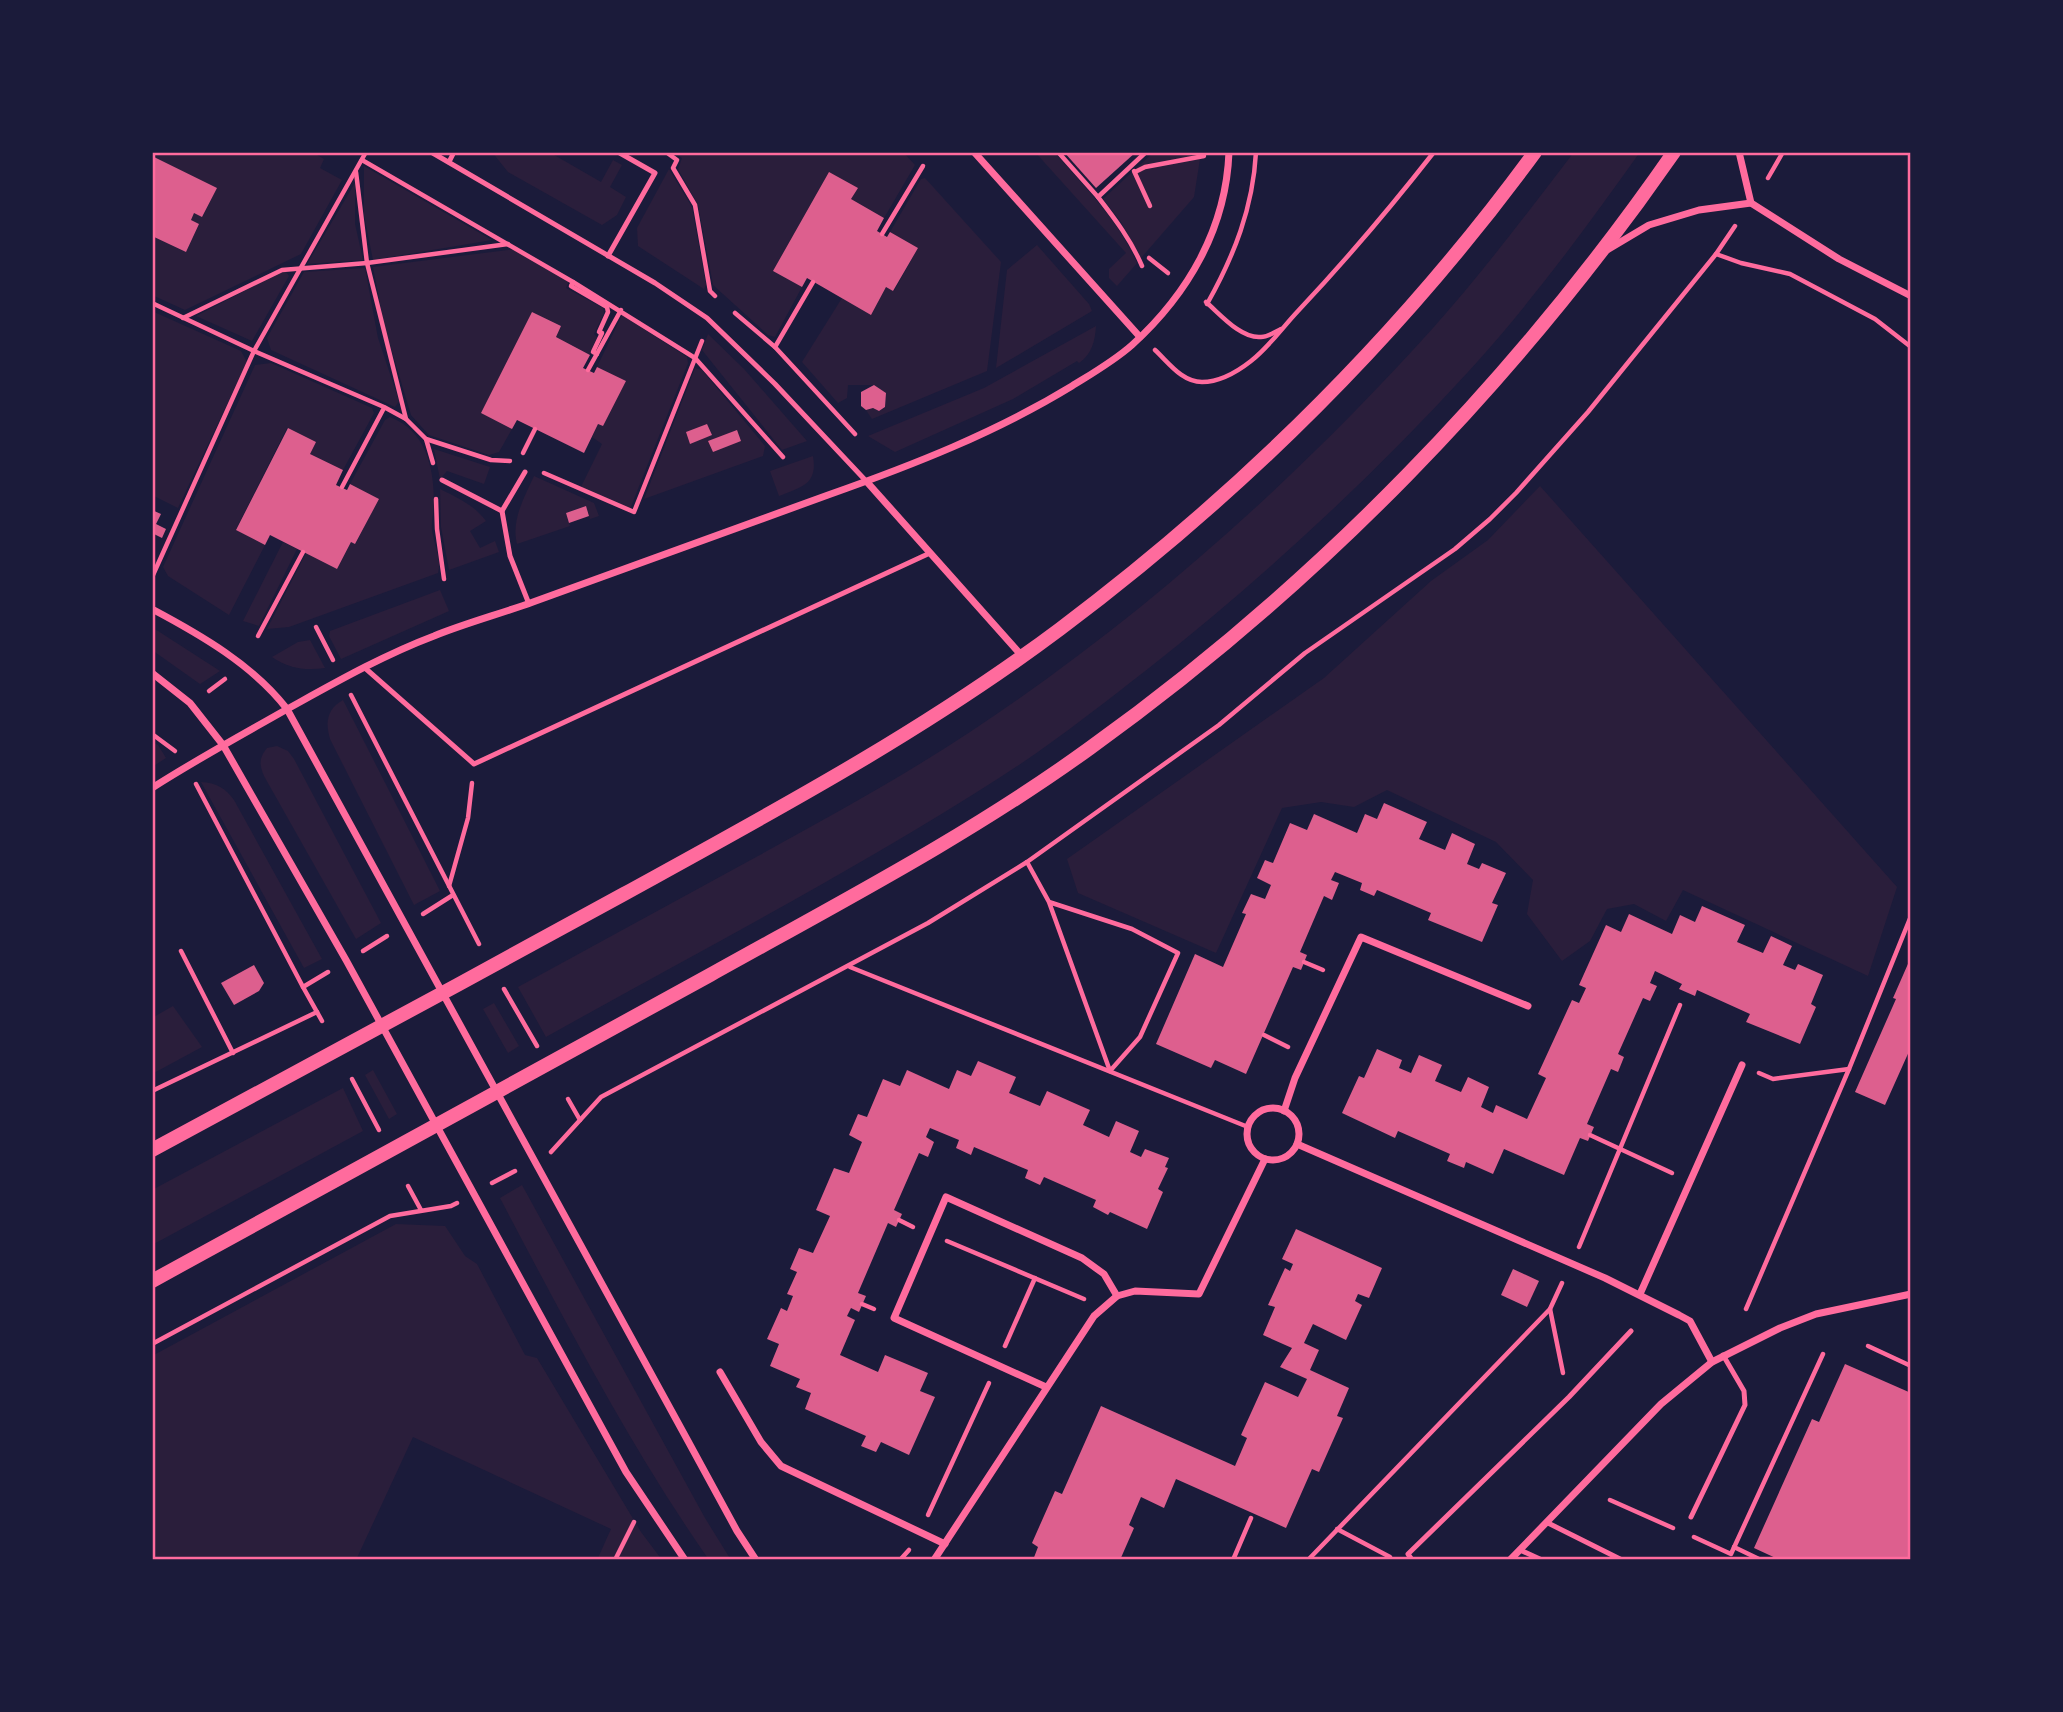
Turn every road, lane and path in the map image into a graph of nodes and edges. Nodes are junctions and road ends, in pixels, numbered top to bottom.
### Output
1 (366, 152) edge
2 (431, 152) edge
3 (454, 152) edge
4 (618, 152) edge
5 (666, 152) edge
6 (974, 152) edge
7 (1058, 152) edge
8 (1146, 152) edge
9 (1228, 152) edge
10 (1434, 152) edge
11 (1535, 152) edge
12 (1674, 152) edge
13 (1739, 152) edge
14 (1783, 152) edge
15 (1204, 156) dead end
16 (362, 160) junction
17 (449, 162) junction
18 (923, 166) dead end
19 (1130, 167) junction
20 (356, 171) junction
21 (1135, 172) junction
22 (1767, 178) dead end
23 (1098, 197) junction
24 (1751, 203) junction
25 (1150, 206) dead end
26 (882, 234) dead end
27 (1729, 235) dead end
28 (509, 244) junction
29 (1600, 254) junction
30 (1716, 254) junction
31 (608, 256) junction
32 (1149, 258) dead end
33 (367, 263) junction
34 (1142, 266) dead end
35 (302, 269) junction
36 (1171, 276) dead end
37 (573, 282) junction
38 (813, 282) dead end
39 (1911, 296) edge
40 (719, 299) dead end
41 (1202, 300) dead end
42 (152, 303) edge
43 (729, 307) dead end
44 (621, 310) junction
45 (183, 318) junction
46 (1282, 328) junction
47 (705, 331) dead end
48 (1140, 337) junction
49 (775, 347) junction
50 (1911, 347) edge
51 (254, 351) junction
52 (597, 354) junction
53 (695, 358) junction
54 (588, 370) dead end
55 (384, 407) junction
56 (406, 419) junction
57 (535, 429) dead end
58 (855, 434) dead end
59 (426, 439) junction
60 (783, 457) dead end
61 (434, 470) dead end
62 (540, 471) dead end
63 (525, 472) dead end
64 (442, 480) dead end
65 (867, 482) junction
66 (342, 487) dead end
67 (436, 493) dead end
68 (502, 511) junction
69 (303, 552) dead end
70 (930, 553) junction
71 (153, 575) edge
72 (443, 579) dead end
73 (528, 604) junction
74 (152, 609) edge
75 (316, 627) dead end
76 (258, 636) dead end
77 (1022, 656) junction
78 (337, 667) dead end
79 (365, 668) junction
80 (152, 673) edge
81 (230, 676) dead end
82 (209, 691) dead end
83 (349, 691) dead end
84 (287, 709) junction
85 (152, 734) edge
86 (223, 745) junction
87 (175, 752) dead end
88 (474, 764) junction
89 (194, 780) dead end
90 (152, 788) edge
91 (1027, 862) junction
92 (448, 887) junction
93 (453, 895) junction
94 (1049, 902) junction
95 (422, 914) dead end
96 (1911, 916) edge
97 (387, 936) dead end
98 (479, 944) dead end
99 (181, 951) dead end
100 (363, 951) dead end
101 (849, 967) junction
102 (328, 972) dead end
103 (303, 987) junction
104 (504, 989) dead end
105 (442, 994) junction
106 (1680, 1005) dead end
107 (1528, 1006) dead end
108 (317, 1012) junction
109 (322, 1021) dead end
110 (382, 1027) junction
111 (537, 1045) dead end
112 (233, 1053) junction
113 (1742, 1065) dead end
114 (1849, 1069) junction
115 (1110, 1071) junction
116 (352, 1079) dead end
117 (1773, 1079) dead end
118 (152, 1091) edge
119 (496, 1093) junction
120 (568, 1099) dead end
121 (1284, 1111) junction
122 (580, 1120) junction
123 (436, 1127) junction
124 (1248, 1127) junction
125 (379, 1130) dead end
126 (1590, 1135) dead end
127 (1297, 1144) junction
128 (1621, 1149) junction
129 (152, 1150) edge
130 (555, 1150) dead end
131 (1265, 1159) junction
132 (516, 1171) dead end
133 (1691, 1181) junction
134 (491, 1184) dead end
135 (408, 1186) dead end
136 (451, 1206) dead end
137 (421, 1210) junction
138 (899, 1220) dead end
139 (930, 1234) junction
140 (1572, 1264) junction
141 (1035, 1278) junction
142 (152, 1281) edge
143 (1911, 1293) edge
144 (1640, 1294) junction
145 (1117, 1296) junction
146 (1104, 1308) junction
147 (1550, 1308) junction
148 (1746, 1309) dead end
149 (1631, 1331) dead end
150 (152, 1344) edge
151 (1868, 1346) dead end
152 (1823, 1354) dead end
153 (1723, 1356) junction
154 (1712, 1362) junction
155 (997, 1364) junction
156 (1911, 1366) edge
157 (720, 1372) dead end
158 (1046, 1387) junction
159 (1569, 1397) junction
160 (1610, 1500) dead end
161 (645, 1503) junction
162 (1691, 1517) dead end
163 (1251, 1518) dead end
164 (1548, 1523) junction
165 (1337, 1529) junction
166 (920, 1532) junction
167 (944, 1544) junction
168 (1365, 1544) dead end
169 (1734, 1547) junction
170 (1520, 1550) junction
171 (615, 1560) edge
172 (685, 1560) edge
173 (756, 1560) edge
174 (900, 1560) edge
175 (934, 1560) edge
176 (1233, 1560) edge
177 (1308, 1560) edge
178 (1412, 1560) edge
179 (1510, 1560) edge
180 (1542, 1560) edge
181 (1622, 1560) edge
182 (1761, 1560) edge

1 - 16 path
2 - 17 lane
3 - 17 lane
4 - 31 lane
5 - 40 path
6 - 48 street
7 - 23 path
8 - 19 path
9 - 48 street
10 - 46 path
11 - 77 main road
12 - 29 main road
13 - 24 street
14 - 22 path
15 - 21 path
16 - 20 path
16 - 28 path
17 - 31 lane
18 - 26 path
19 - 21 path
19 - 23 path
20 - 33 path
20 - 35 path
21 - 25 path
23 - 34 path
24 - 29 street
24 - 39 street
27 - 30 path
28 - 33 path
28 - 37 path
29 - 119 main road
30 - 50 path
30 - 91 path
31 - 65 lane
32 - 36 path
33 - 35 path
33 - 56 path
35 - 45 path
35 - 51 path
37 - 44 path
37 - 52 path
38 - 49 path
41 - 46 path
42 - 45 path
43 - 49 path
44 - 52 path
44 - 53 path
45 - 51 path
46 - 48 path
47 - 53 path
48 - 65 street
49 - 58 path
51 - 55 path
51 - 71 path
52 - 54 path
53 - 60 path
53 - 62 path
55 - 56 path
55 - 66 path
56 - 59 path
57 - 59 path
59 - 61 path
63 - 68 lane
64 - 68 lane
65 - 70 street
65 - 73 street
67 - 72 path
68 - 73 lane
69 - 76 path
70 - 77 street
70 - 88 lane
73 - 79 street
74 - 84 street
75 - 78 path
77 - 105 main road
79 - 84 street
79 - 88 lane
80 - 86 street
81 - 82 path
83 - 92 path
84 - 86 street
84 - 105 street
85 - 87 path
86 - 90 street
86 - 110 street
88 - 92 path
89 - 103 path
91 - 94 path
91 - 101 path
92 - 93 path
93 - 95 path
93 - 98 path
94 - 115 path
94 - 115 path
96 - 114 path
97 - 100 path
99 - 112 path
101 - 115 path
101 - 122 path
102 - 103 path
103 - 108 path
104 - 111 path
105 - 110 main road
105 - 119 street
106 - 128 path
107 - 121 street
108 - 109 path
108 - 112 path
110 - 123 street
110 - 129 main road
112 - 118 path
113 - 133 street
114 - 117 path
114 - 148 path
115 - 124 path
116 - 125 path
119 - 123 main road
119 - 173 street
120 - 122 path
121 - 124 street
121 - 127 street
122 - 130 path
123 - 142 main road
123 - 161 street
124 - 131 street
126 - 128 path
127 - 131 street
127 - 140 street
128 - 133 path
128 - 140 path
131 - 145 street
132 - 134 path
133 - 144 street
135 - 137 path
136 - 137 path
137 - 150 path
138 - 139 path
139 - 141 path
139 - 145 street
139 - 155 street
140 - 144 street
140 - 147 path
141 - 146 path
141 - 155 path
143 - 153 street
144 - 154 street
145 - 146 street
146 - 158 street
147 - 159 path
147 - 165 path
149 - 159 lane
151 - 156 path
152 - 169 path
153 - 154 street
153 - 162 lane
154 - 164 street
155 - 158 street
155 - 166 path
157 - 166 street
158 - 167 street
159 - 178 lane
160 - 169 path
161 - 171 path
161 - 172 street
163 - 176 path
164 - 170 street
164 - 181 lane
165 - 168 path
165 - 177 path
166 - 167 street
166 - 174 path
167 - 175 street
169 - 182 path
170 - 179 street
170 - 180 lane

